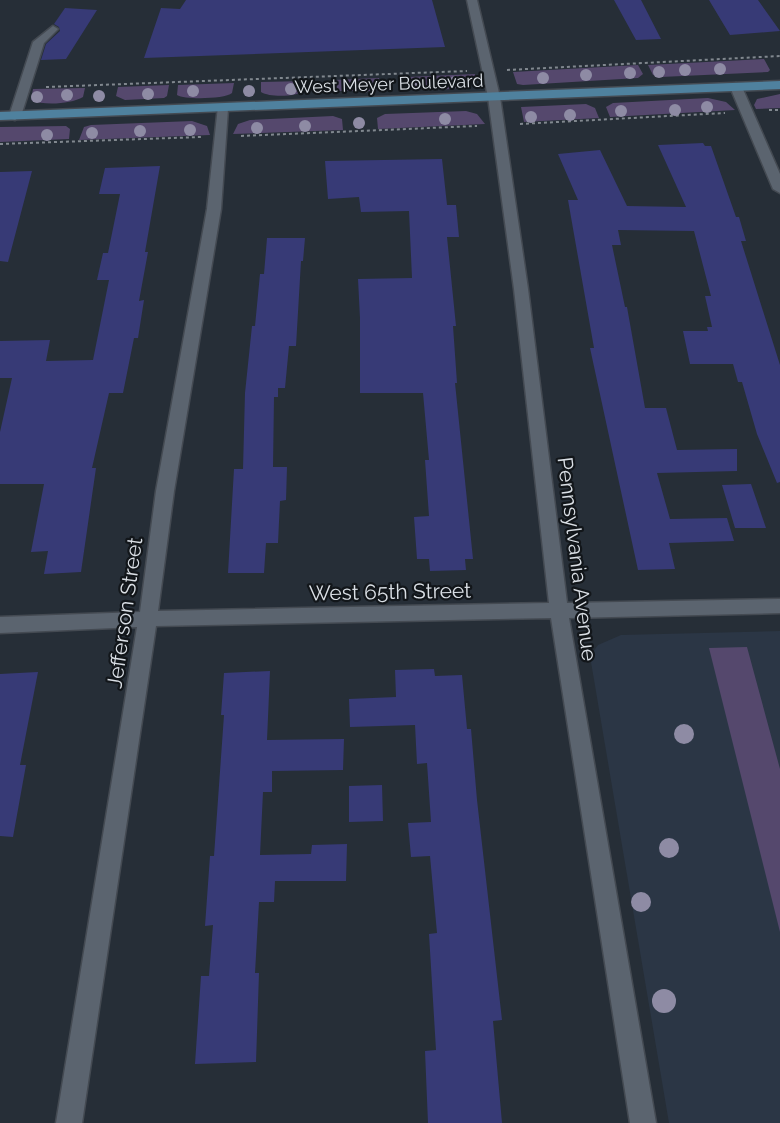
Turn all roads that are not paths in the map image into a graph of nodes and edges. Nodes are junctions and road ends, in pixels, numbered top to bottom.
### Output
1 (472, 0) edge
2 (53, 29) dead end
3 (780, 85) edge
4 (736, 87) junction
5 (494, 97) junction
6 (222, 109) junction
7 (0, 116) edge
8 (15, 116) junction
9 (780, 189) edge
10 (780, 606) edge
11 (559, 611) junction
12 (148, 619) junction
13 (0, 625) edge
14 (69, 1123) edge
15 (643, 1123) edge

1 - 5 street, Pennsylvania Avenue
2 - 8 street
3 - 4 main road, West Meyer Boulevard
4 - 5 main road, West Meyer Boulevard
4 - 9 street
5 - 6 main road, West Meyer Boulevard
5 - 11 street, Pennsylvania Avenue
6 - 8 main road, West Meyer Boulevard
6 - 12 street, Jefferson Street
7 - 8 main road, West Meyer Boulevard
10 - 11 street, West 65th Street
11 - 12 street, West 65th Street
11 - 15 street, Pennsylvania Avenue
12 - 13 street, West 65th Street
12 - 14 street, Jefferson Street

